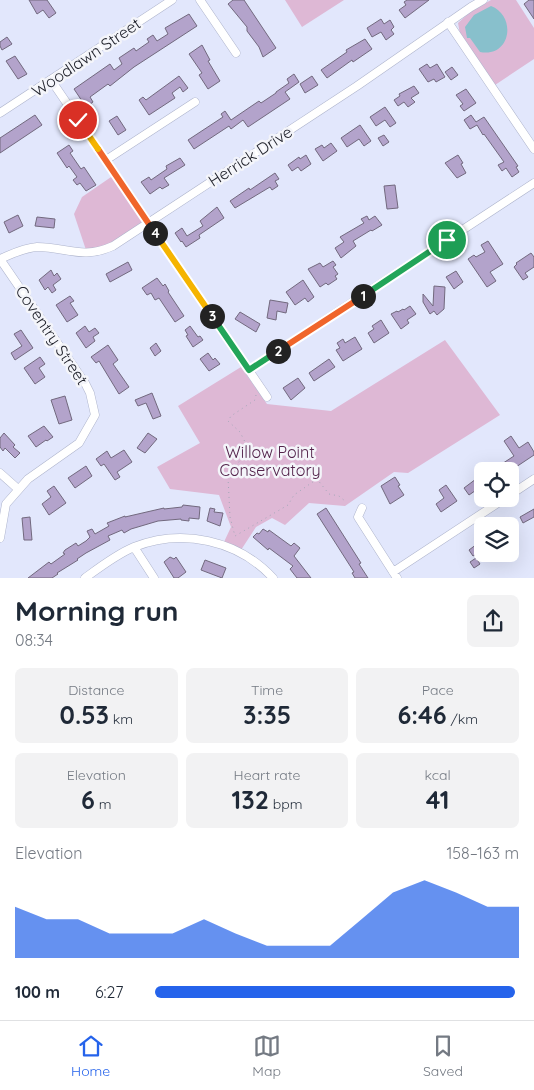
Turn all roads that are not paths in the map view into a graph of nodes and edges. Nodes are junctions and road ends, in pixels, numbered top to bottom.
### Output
1 (172, 0) edge
2 (200, 0) edge
3 (483, 0) edge
4 (448, 22) junction
5 (236, 53) dead end
6 (50, 80) junction
7 (195, 102) dead end
8 (0, 113) edge
9 (534, 149) edge
10 (106, 160) junction
11 (534, 183) edge
12 (148, 223) junction
13 (0, 260) edge
14 (249, 370) junction
15 (267, 397) dead end
16 (0, 473) edge
17 (534, 479) edge
18 (18, 489) junction
19 (519, 489) edge
20 (493, 507) edge
21 (362, 508) dead end
22 (0, 538) edge
23 (134, 547) junction
24 (395, 575) edge
25 (85, 578) edge
26 (154, 578) edge
27 (273, 578) edge

1 - 6 street, Woodlawn Street
2 - 5 street
3 - 4 street, Herrick Drive
4 - 9 street
4 - 12 street, Herrick Drive
6 - 8 street, Woodlawn Street
6 - 10 street
7 - 10 street
10 - 12 street
11 - 14 street
12 - 13 street, Herrick Drive
12 - 14 street
13 - 18 street, Coventry Street
14 - 15 street
16 - 18 street
17 - 19 street
18 - 22 street
20 - 24 street
21 - 24 street
23 - 25 street
23 - 26 street
23 - 27 street

